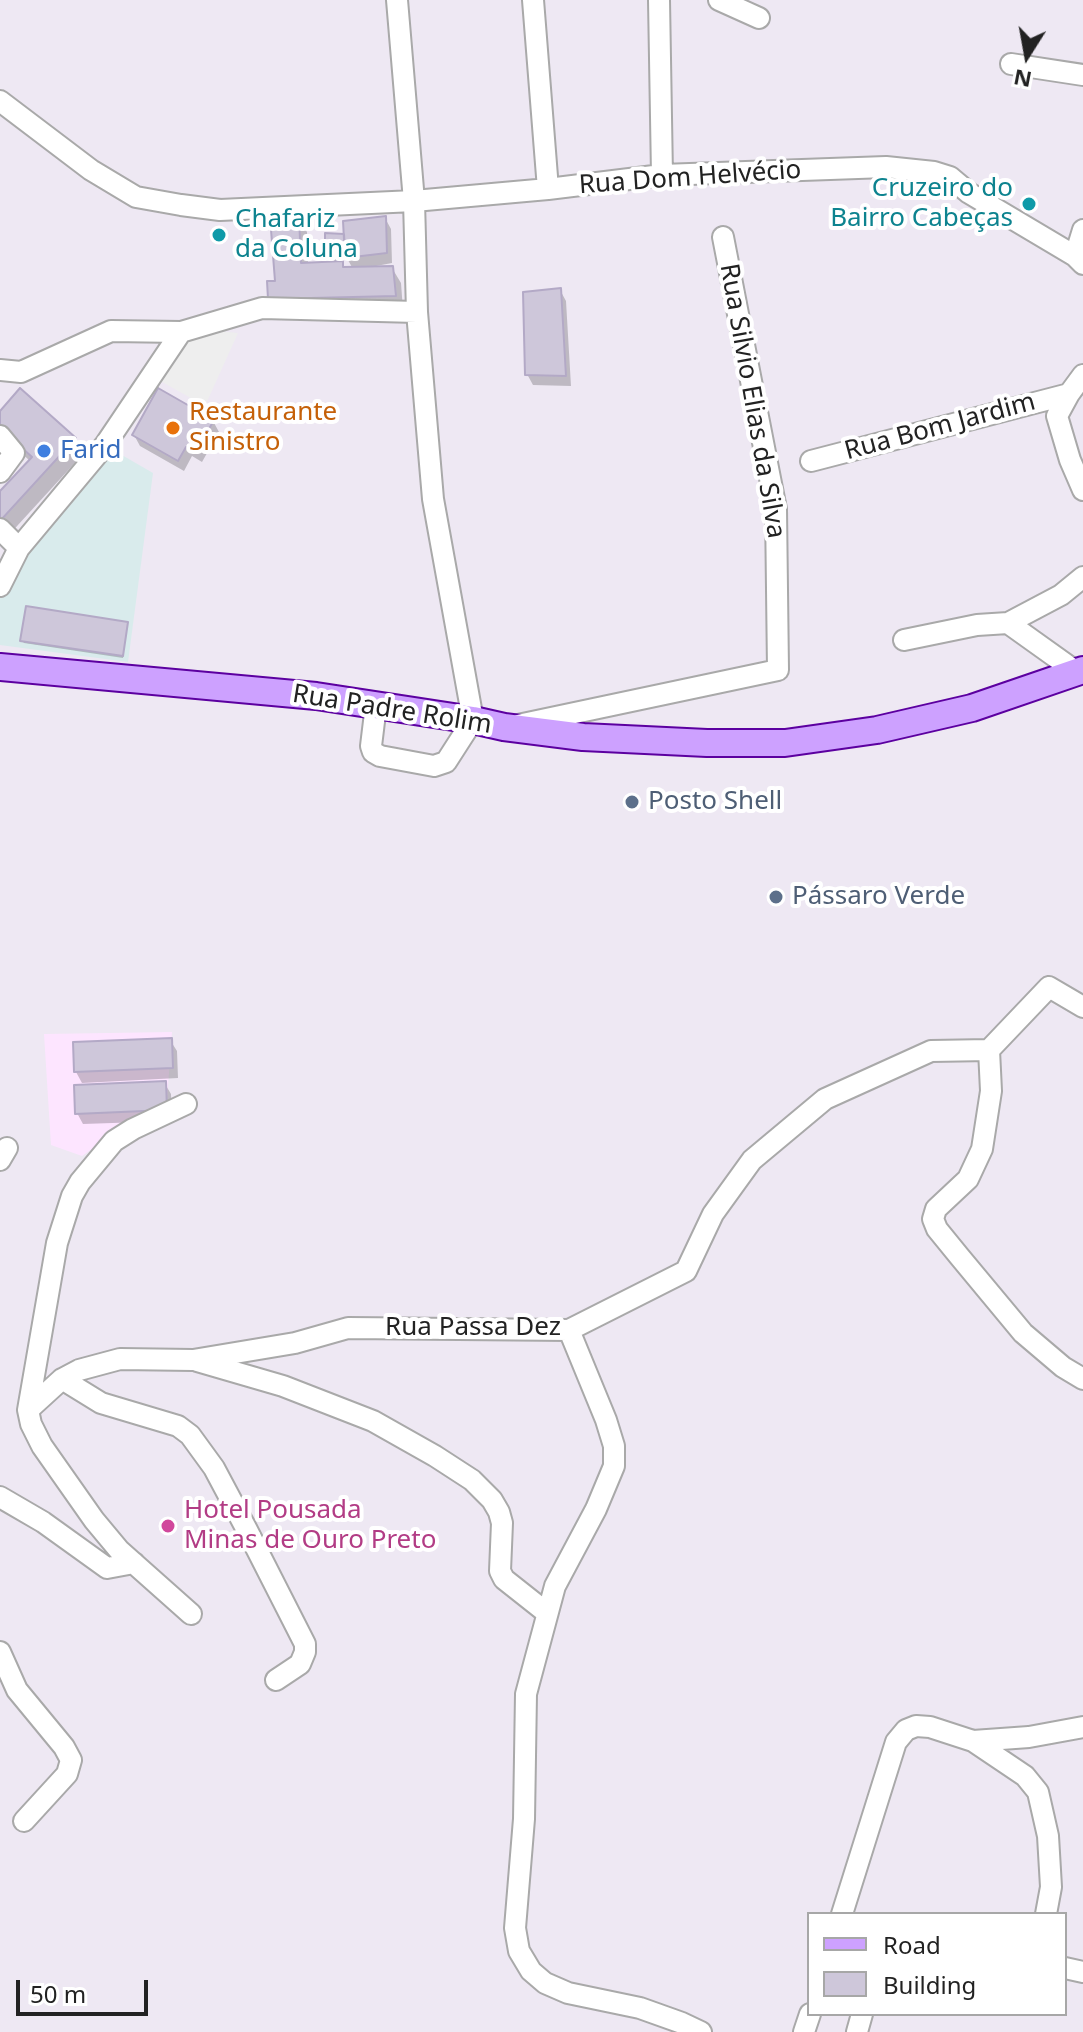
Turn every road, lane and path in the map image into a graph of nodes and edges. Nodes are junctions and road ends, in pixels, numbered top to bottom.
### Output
1 (397, 0) edge
2 (533, 0) edge
3 (659, 0) edge
4 (719, 0) edge
5 (759, 18) dead end
6 (1011, 64) dead end
7 (1083, 75) edge
8 (0, 101) edge
9 (662, 175) junction
10 (548, 189) junction
11 (414, 201) junction
12 (1083, 230) edge
13 (723, 237) dead end
14 (1079, 260) edge
15 (417, 312) junction
16 (181, 332) junction
17 (0, 370) edge
18 (1083, 375) edge
19 (1069, 394) junction
20 (0, 436) edge
21 (811, 461) dead end
22 (0, 472) edge
23 (1083, 490) edge
24 (0, 529) edge
25 (19, 548) junction
26 (1083, 577) edge
27 (0, 586) edge
28 (1008, 623) junction
29 (904, 640) dead end
30 (0, 667) edge
31 (1080, 671) edge
32 (376, 705) junction
33 (473, 720) junction
34 (504, 727) junction
35 (1083, 1007) edge
36 (989, 1050) junction
37 (186, 1104) dead end
38 (569, 1330) junction
39 (193, 1360) junction
40 (62, 1379) junction
41 (1083, 1379) edge
42 (28, 1410) junction
43 (0, 1497) edge
44 (134, 1563) junction
45 (547, 1613) junction
46 (191, 1614) dead end
47 (0, 1652) edge
48 (276, 1680) dead end
49 (8, 1688) edge
50 (1083, 1727) edge
51 (973, 1741) junction
52 (24, 1821) dead end
53 (843, 1912) edge
54 (1046, 1912) edge
55 (701, 2032) edge

1 - 11 street
2 - 10 street
3 - 9 street
4 - 5 street
6 - 7 street
8 - 11 street, Rua Dom Helvécio
9 - 10 street, Rua Dom Helvécio
9 - 14 street, Rua Dom Helvécio
10 - 11 street, Rua Dom Helvécio
11 - 15 street
12 - 14 street
13 - 34 street, Rua Silvio Elias da Silva
15 - 16 street
15 - 33 street
16 - 17 street
16 - 25 street
18 - 19 street
19 - 21 street, Rua Bom Jardim
19 - 23 street
20 - 22 street
24 - 25 street
25 - 27 street
26 - 28 street
28 - 29 street
28 - 31 street
30 - 32 main road, Rua Padre Rolim
31 - 34 main road, Rua Padre Rolim
32 - 33 main road, Rua Padre Rolim
32 - 33 street
33 - 34 main road, Rua Padre Rolim
35 - 36 street
36 - 38 street, Rua Passa Dez
36 - 41 street
37 - 42 street
38 - 39 street, Rua Passa Dez
38 - 45 street
39 - 40 street, Rua Passa Dez
39 - 45 street
40 - 42 street, Rua Passa Dez
40 - 48 street
42 - 44 street
43 - 44 street
44 - 46 street
45 - 55 street
47 - 49 street
49 - 52 street
50 - 51 street
51 - 53 street
51 - 54 street

